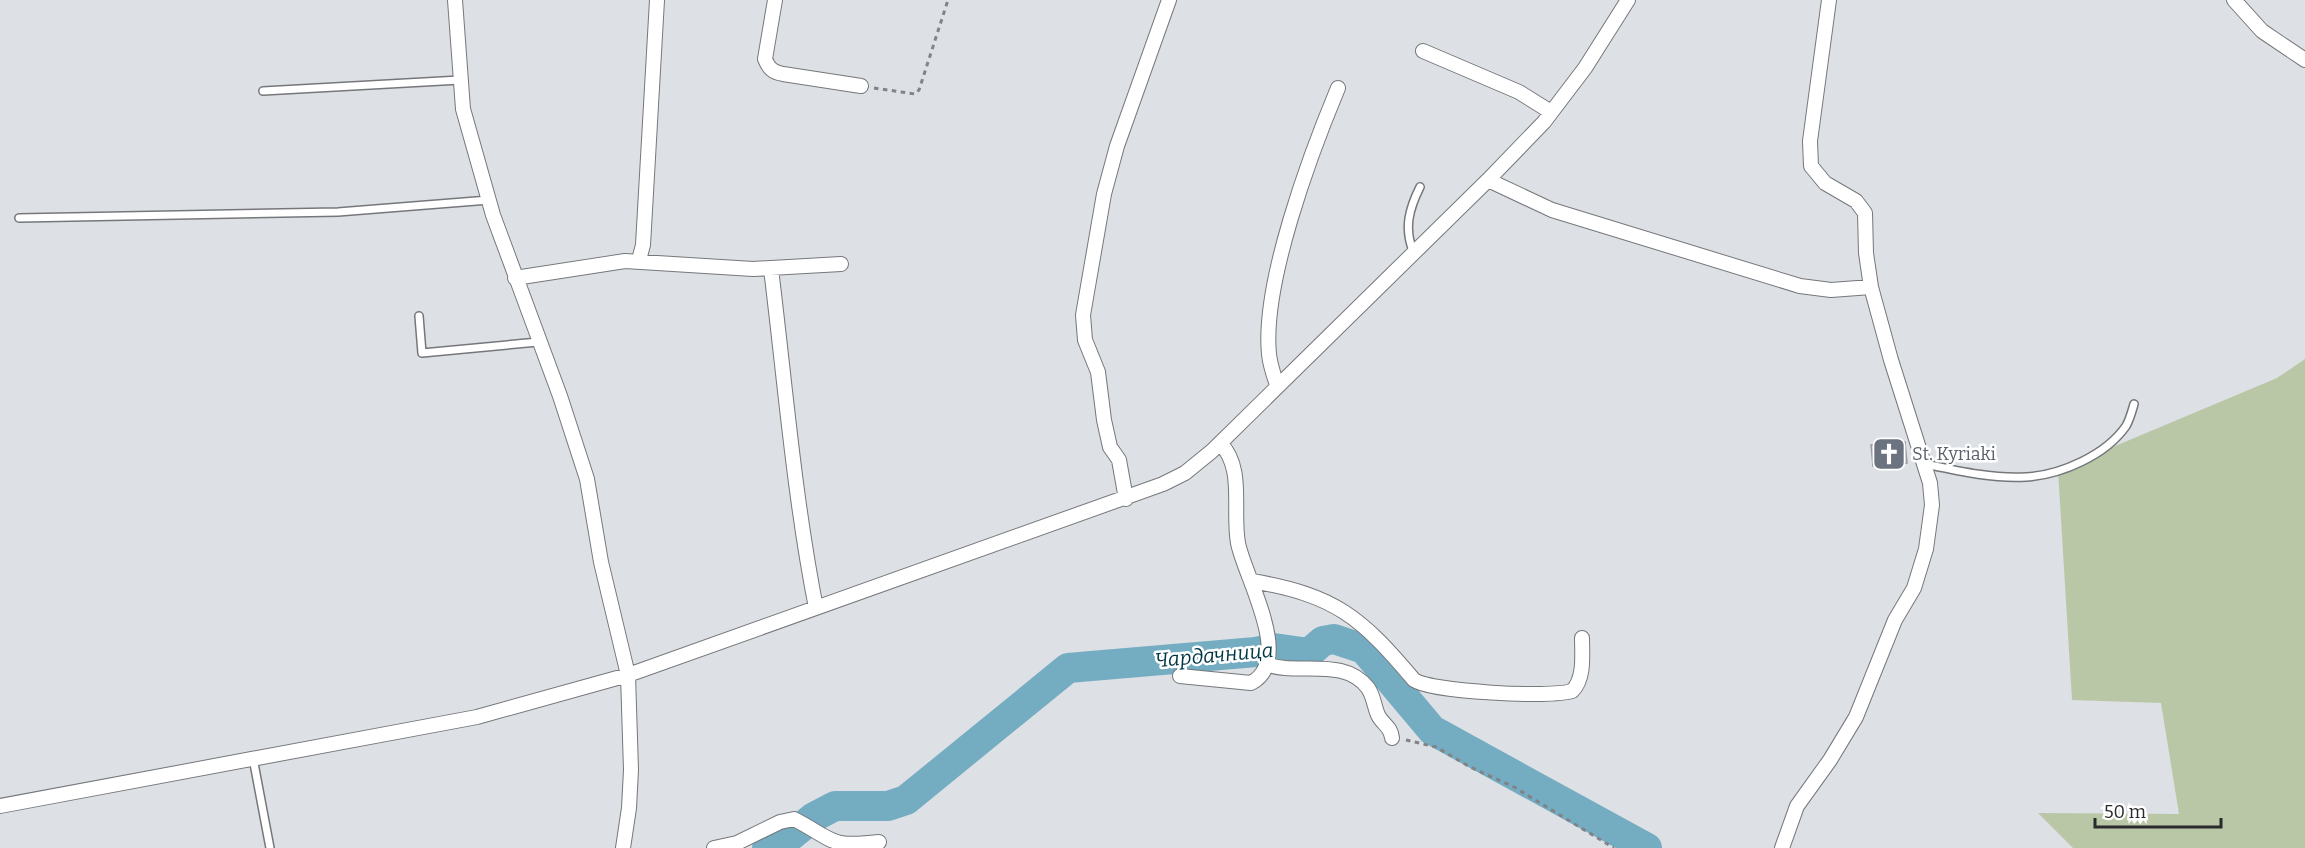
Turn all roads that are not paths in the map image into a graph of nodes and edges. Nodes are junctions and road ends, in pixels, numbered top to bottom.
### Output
1 (455, 0) edge
2 (657, 0) edge
3 (775, 0) edge
4 (1169, 0) edge
5 (1628, 0) edge
6 (1829, 0) edge
7 (2234, 0) edge
8 (1423, 51) dead end
9 (2305, 60) edge
10 (460, 80) junction
11 (861, 86) road end
12 (1338, 88) dead end
13 (262, 91) dead end
14 (1551, 112) junction
15 (1488, 180) junction
16 (1420, 187) dead end
17 (489, 200) junction
18 (19, 218) dead end
19 (1413, 251) junction
20 (639, 260) junction
21 (841, 264) dead end
22 (771, 269) junction
23 (515, 278) junction
24 (1871, 287) junction
25 (419, 316) dead end
26 (538, 342) junction
27 (1277, 386) junction
28 (2134, 404) dead end
29 (1220, 442) junction
30 (1925, 464) junction
31 (1126, 499) junction
32 (1252, 581) junction
33 (816, 608) junction
34 (1582, 638) dead end
35 (1266, 654) junction
36 (628, 675) junction
37 (1180, 676) dead end
38 (1392, 738) road end
39 (254, 758) junction
40 (0, 806) edge
41 (808, 827) junction
42 (879, 842) dead end
43 (270, 848) edge
44 (623, 848) edge
45 (714, 848) edge
46 (815, 848) edge
47 (1782, 848) edge

1 - 10 street
2 - 20 street
3 - 11 street
4 - 31 street
5 - 14 street
6 - 24 street
7 - 9 street
8 - 14 street
10 - 13 lane
10 - 17 street
12 - 27 street
14 - 15 street
15 - 19 street
15 - 24 street
16 - 19 lane
17 - 18 lane
17 - 23 street
19 - 27 street
20 - 22 street
20 - 23 street
21 - 22 street
22 - 33 street
23 - 26 street
24 - 30 street
25 - 26 lane
26 - 36 street
27 - 29 street
28 - 30 lane
29 - 31 street
29 - 32 street
30 - 47 street
31 - 33 street
32 - 34 street
32 - 35 street
33 - 36 street
35 - 37 street
35 - 38 street
36 - 39 street
36 - 44 street
39 - 40 street
39 - 43 lane
41 - 42 street
41 - 45 street
41 - 46 street

